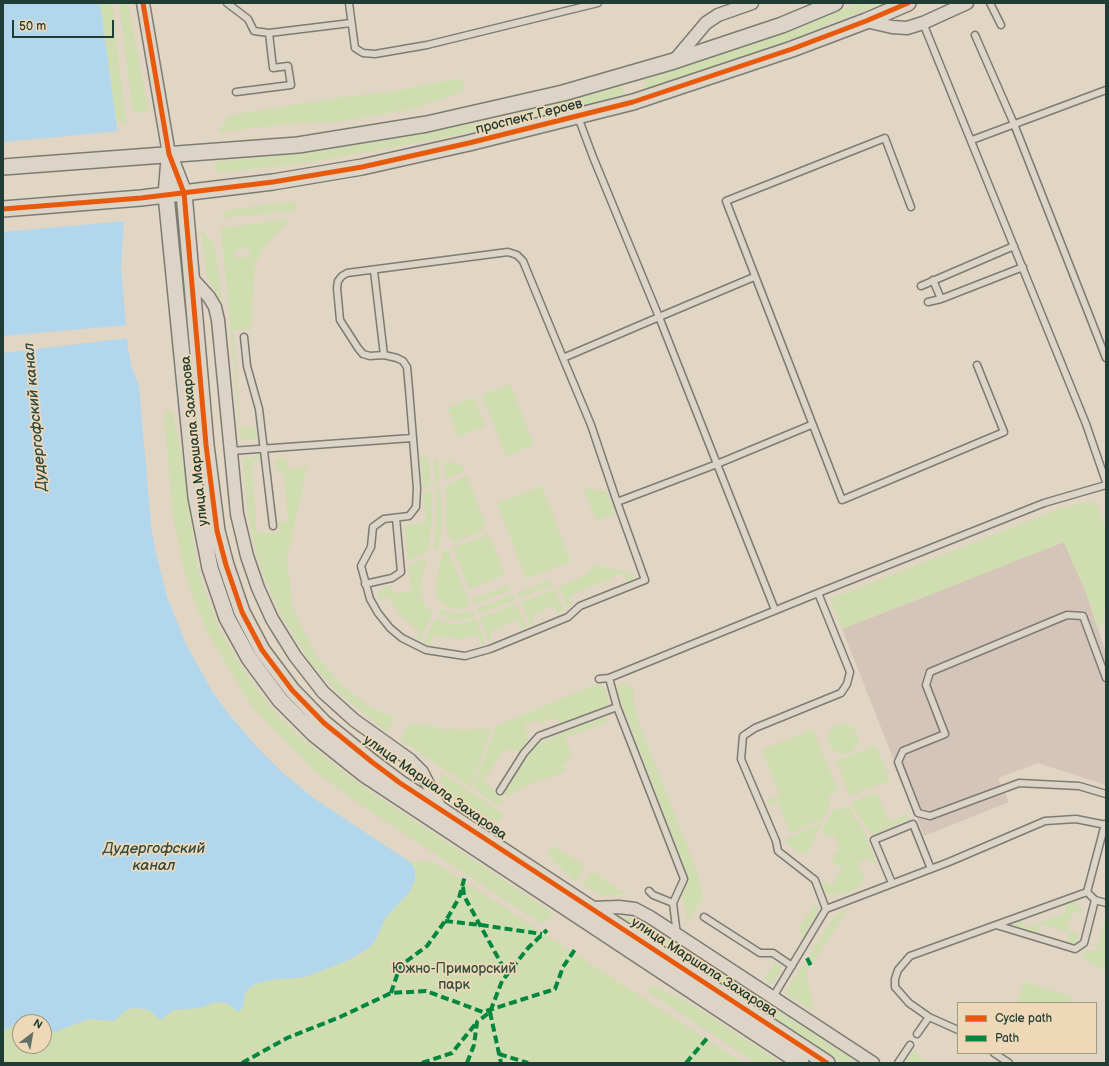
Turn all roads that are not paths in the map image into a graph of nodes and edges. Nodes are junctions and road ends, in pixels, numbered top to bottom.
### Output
1 (143, 3) edge
2 (227, 3) edge
3 (349, 3) edge
4 (598, 3) edge
5 (752, 3) edge
6 (835, 3) edge
7 (908, 3) edge
8 (967, 3) edge
9 (990, 3) edge
10 (866, 21) junction
11 (351, 23) junction
12 (923, 23) junction
13 (1001, 25) dead end
14 (269, 33) junction
15 (975, 35) dead end
16 (674, 61) junction
17 (1106, 90) edge
18 (236, 92) dead end
19 (578, 117) junction
20 (1014, 124) junction
21 (972, 140) junction
22 (169, 154) junction
23 (3, 167) edge
24 (184, 193) junction
25 (166, 195) junction
26 (911, 207) dead end
27 (3, 209) edge
28 (1014, 246) junction
29 (1023, 267) junction
30 (374, 271) junction
31 (190, 276) junction
32 (754, 277) junction
33 (933, 280) junction
34 (921, 286) dead end
35 (941, 299) junction
36 (928, 302) dead end
37 (659, 317) junction
38 (244, 337) dead end
39 (384, 355) junction
40 (563, 358) junction
41 (1106, 358) edge
42 (977, 365) dead end
43 (811, 424) junction
44 (412, 438) junction
45 (265, 449) junction
46 (231, 451) junction
47 (717, 464) junction
48 (1106, 484) edge
49 (617, 502) junction
50 (396, 518) junction
51 (274, 526) dead end
52 (365, 584) junction
53 (818, 593) junction
54 (775, 610) junction
55 (609, 678) junction
56 (1106, 678) edge
57 (599, 679) dead end
58 (618, 707) junction
59 (500, 791) dead end
60 (1106, 794) edge
61 (441, 810) junction
62 (1105, 824) edge
63 (931, 869) junction
64 (892, 883) junction
65 (649, 891) dead end
66 (1087, 892) junction
67 (1095, 900) junction
68 (673, 903) junction
69 (1106, 903) edge
70 (591, 908) junction
71 (826, 910) junction
72 (704, 917) dead end
73 (996, 925) junction
74 (677, 934) junction
75 (792, 966) junction
76 (773, 997) junction
77 (929, 1017) junction
78 (957, 1030) edge
79 (917, 1034) dead end
80 (910, 1045) dead end
81 (996, 1054) edge
82 (801, 1063) edge
83 (827, 1063) edge
84 (873, 1063) edge
85 (898, 1063) edge
86 (1009, 1063) edge

1 - 22 street, улица Маршала Захарова
2 - 14 lane
3 - 11 lane
4 - 11 lane
5 - 16 street
6 - 16 street, проспект Героев
7 - 10 street, проспект Героев
8 - 12 street
9 - 13 lane
10 - 12 street
10 - 19 street, проспект Героев
11 - 14 lane
12 - 21 lane
14 - 18 lane
15 - 20 lane
16 - 22 street, проспект Героев
17 - 20 lane
19 - 24 street, проспект Героев
19 - 37 lane
20 - 21 lane
20 - 41 lane
21 - 28 lane
22 - 23 street, проспект Героев
22 - 24 street, улица Маршала Захарова
22 - 25 street, улица Маршала Захарова
24 - 25 street, проспект Героев
24 - 31 street, улица Маршала Захарова
25 - 27 street, проспект Героев
25 - 82 street, улица Маршала Захарова
26 - 32 lane
28 - 29 lane
28 - 33 lane
29 - 35 lane
29 - 48 lane
30 - 39 lane
30 - 39 lane
30 - 40 lane
31 - 46 street
31 - 61 street, улица Маршала Захарова
32 - 37 lane
32 - 43 lane
33 - 34 lane
33 - 35 lane
35 - 36 lane
37 - 40 lane
37 - 47 lane
38 - 45 lane
39 - 44 lane
40 - 49 lane
42 - 43 lane
43 - 47 lane
44 - 45 lane
44 - 50 lane
45 - 46 lane
45 - 51 lane
46 - 61 street
47 - 49 lane
47 - 54 lane
48 - 53 lane
49 - 52 lane
50 - 52 lane
50 - 52 lane
53 - 54 lane
53 - 71 lane
54 - 55 lane
55 - 57 lane
55 - 58 lane
56 - 60 lane
58 - 59 lane
58 - 68 lane
61 - 70 street, улица Маршала Захарова
62 - 63 lane
62 - 66 lane
63 - 64 lane
63 - 64 lane
64 - 71 lane
65 - 68 lane
66 - 67 lane
66 - 73 lane
67 - 69 lane
67 - 73 lane
68 - 74 lane
70 - 74 street
70 - 83 street, улица Маршала Захарова
71 - 75 lane
72 - 75 lane
73 - 77 lane
74 - 76 street
75 - 76 lane
76 - 84 street
77 - 78 lane
77 - 79 lane
80 - 85 lane
81 - 86 lane

